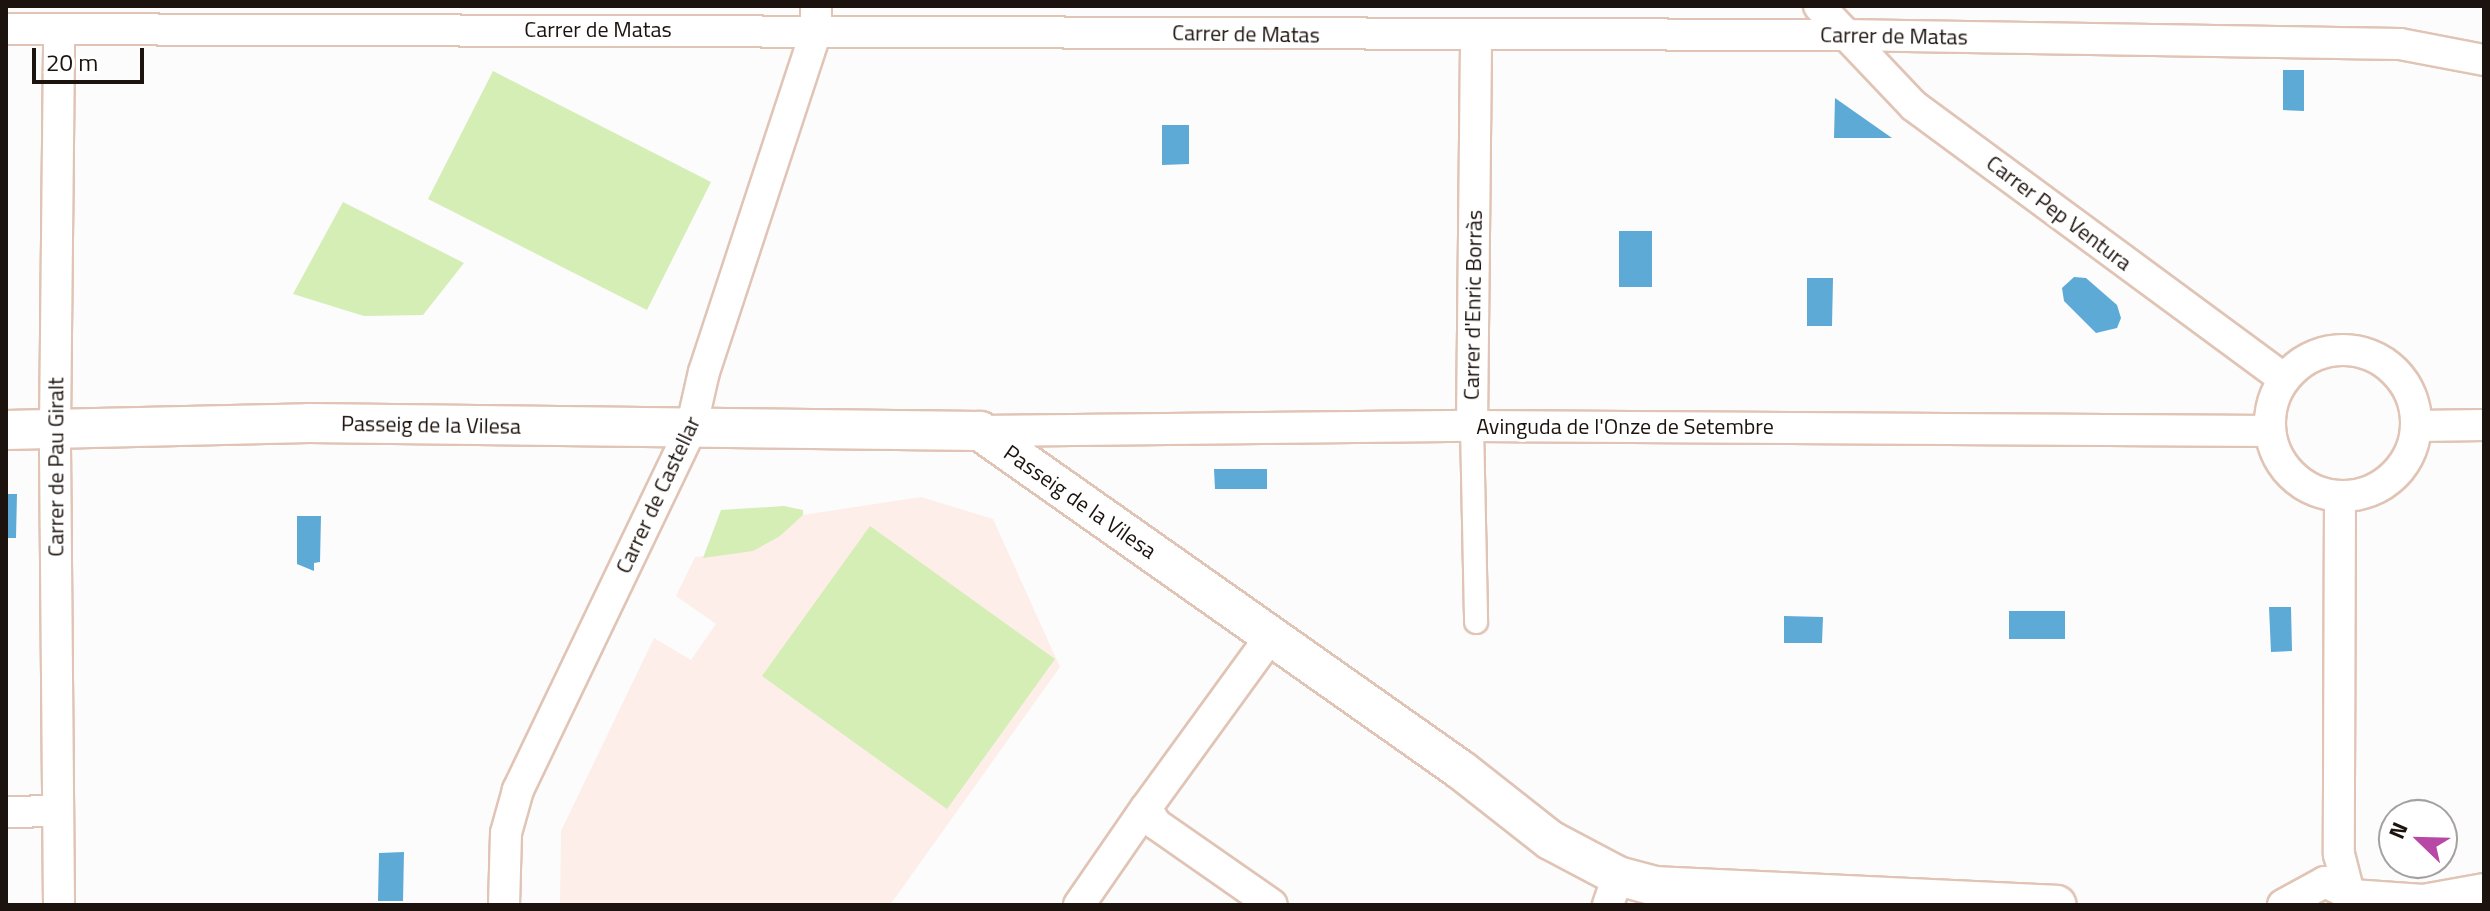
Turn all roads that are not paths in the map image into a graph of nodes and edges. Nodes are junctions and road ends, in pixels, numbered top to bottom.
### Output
1 (1819, 6) edge
2 (460, 18) edge
3 (816, 18) edge
4 (6, 29) edge
5 (59, 30) junction
6 (1843, 35) junction
7 (1476, 36) junction
8 (2484, 60) edge
9 (2284, 379) junction
10 (2484, 425) edge
11 (1472, 426) junction
12 (2418, 426) junction
13 (691, 429) junction
14 (6, 430) edge
15 (55, 430) junction
16 (980, 431) junction
17 (2270, 431) junction
18 (2340, 498) junction
19 (1476, 622) dead end
20 (1271, 636) junction
21 (1146, 808) junction
22 (58, 811) junction
23 (6, 812) edge
24 (2484, 889) edge
25 (1613, 891) edge
26 (2336, 897) edge
27 (59, 905) edge
28 (504, 905) edge
29 (1079, 905) edge
30 (1272, 905) edge
31 (2057, 905) edge
32 (2283, 905) edge

1 - 6 street, Carrer Pep Ventura
2 - 3 street, Carrer de Matas
2 - 5 street, Carrer de Matas
3 - 7 street, Carrer de Matas
3 - 13 street, Carrer de Castellar
4 - 5 street, Carrer de Matas
5 - 15 street, Carrer de Pau Giralt
6 - 7 street, Carrer de Matas
6 - 8 street, Carrer de Matas
6 - 9 street, Carrer Pep Ventura
7 - 11 street, Carrer d'Enric Borràs
9 - 12 street
9 - 17 street
10 - 12 street
11 - 16 street, Avinguda de l'Onze de Setembre
11 - 17 street, Avinguda de l'Onze de Setembre
11 - 19 street, Carrer d'Enric Borràs
12 - 18 street
13 - 15 street, Passeig de la Vilesa
13 - 16 street, Passeig de la Vilesa
13 - 28 street, Carrer de Castellar
14 - 15 street, Passeig de la Vilesa
15 - 22 street, Carrer de Pau Giralt
16 - 20 street, Passeig de la Vilesa
17 - 18 street
18 - 26 street
20 - 21 street
20 - 25 street, Passeig de la Vilesa
21 - 29 street
21 - 30 street
22 - 23 street
22 - 27 street, Carrer de Pau Giralt
24 - 26 street
25 - 31 street, Passeig de la Vilesa
26 - 32 street

